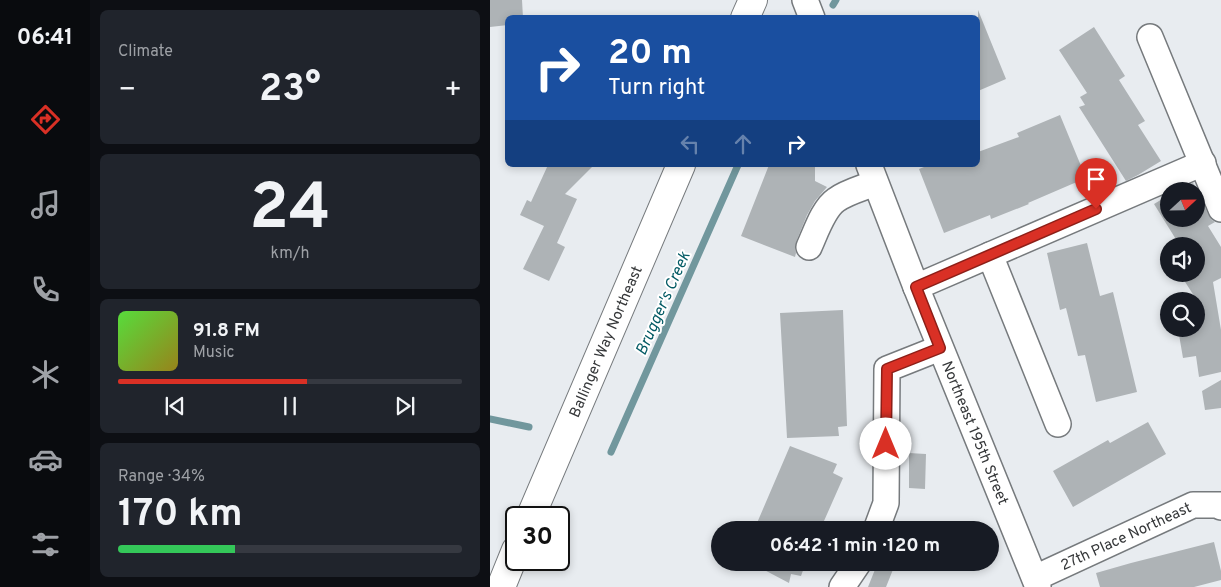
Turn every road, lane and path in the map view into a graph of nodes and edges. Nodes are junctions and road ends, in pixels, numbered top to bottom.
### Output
1 (753, 0) edge
2 (805, 0) edge
3 (746, 15) edge
4 (811, 15) edge
5 (1150, 37) dead end
6 (1203, 163) junction
7 (680, 167) edge
8 (872, 174) edge
9 (1221, 209) edge
10 (809, 247) dead end
11 (990, 255) junction
12 (916, 287) junction
13 (940, 348) junction
14 (1058, 424) dead end
15 (535, 506) edge
16 (1220, 506) edge
17 (879, 521) edge
18 (507, 571) edge
19 (853, 571) edge
20 (1036, 583) edge
21 (501, 587) edge
22 (842, 587) edge

1 - 3 main road
2 - 4 street
5 - 6 street
6 - 9 street
6 - 11 street
7 - 15 main road, Ballinger Way Northeast
8 - 10 street
8 - 12 street, Northeast 195th Street
11 - 12 street
11 - 14 street
12 - 13 street, Northeast 195th Street
13 - 17 street
13 - 20 street, Northeast 195th Street
16 - 20 street, 27th Place Northeast
18 - 21 main road
19 - 22 street

